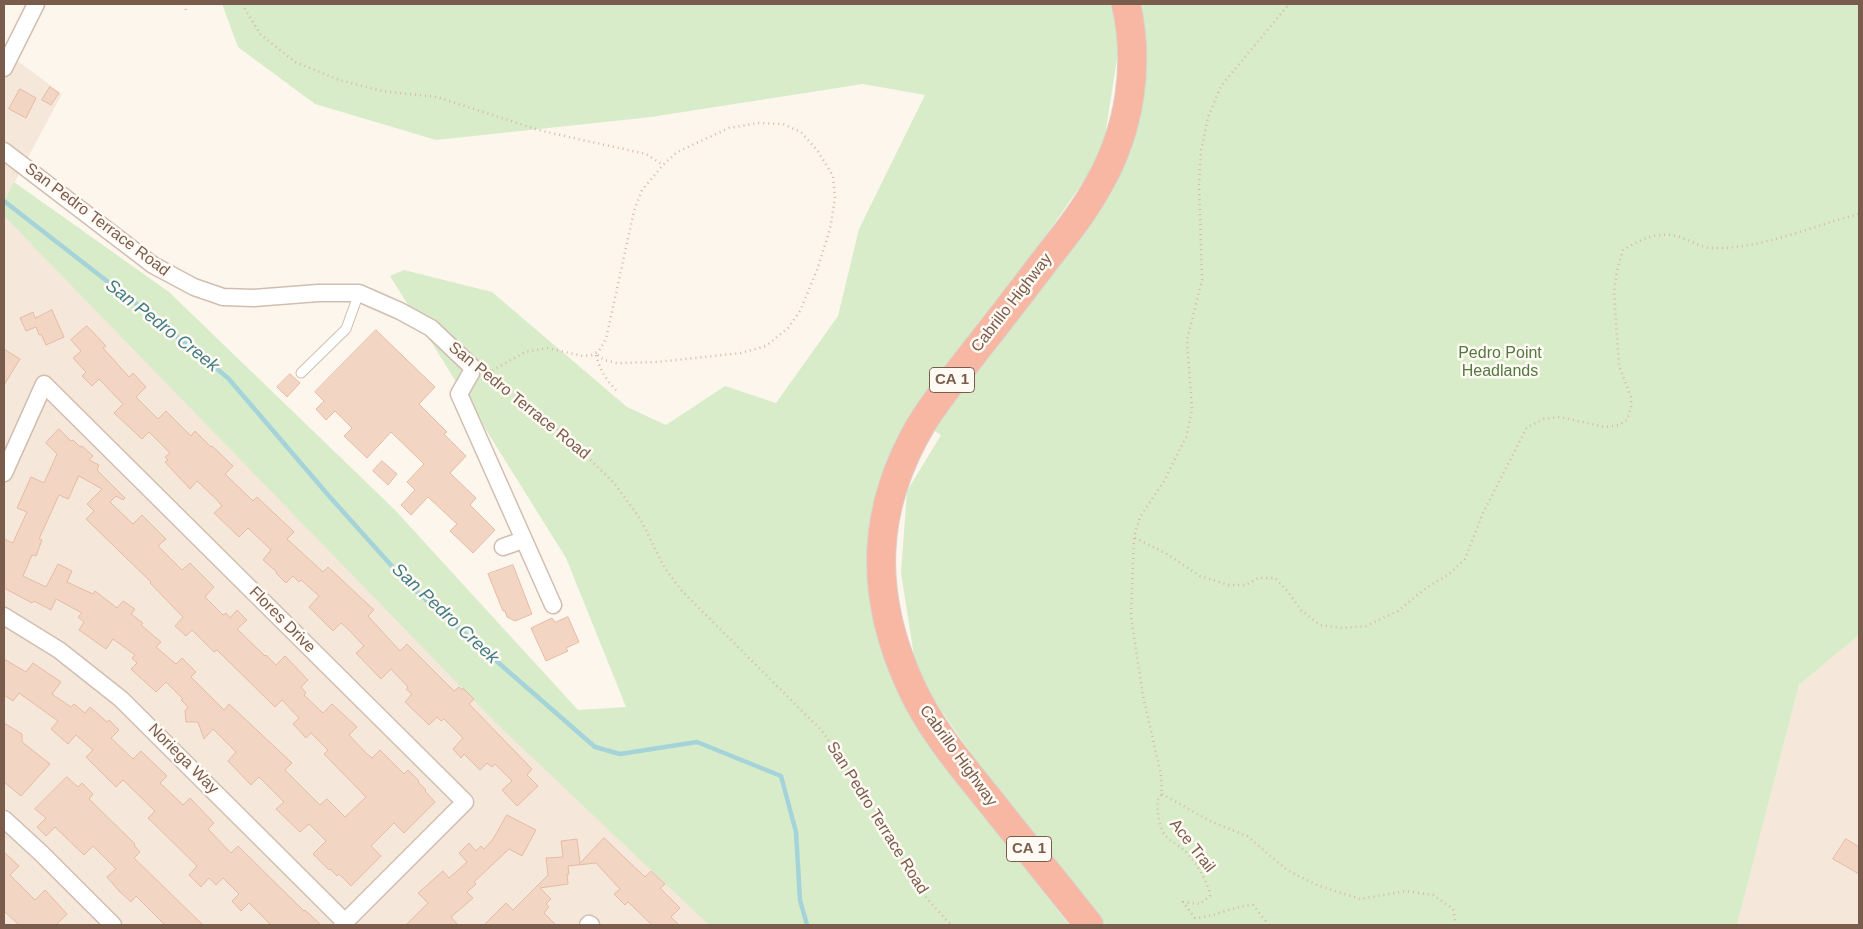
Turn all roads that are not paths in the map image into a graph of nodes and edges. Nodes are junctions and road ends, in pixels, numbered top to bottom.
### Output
1 (36, 4) edge
2 (1126, 4) edge
3 (4, 68) edge
4 (4, 151) edge
5 (359, 293) junction
6 (301, 373) dead end
7 (4, 473) edge
8 (523, 540) junction
9 (503, 547) dead end
10 (553, 606) dead end
11 (4, 616) edge
12 (4, 820) edge
13 (344, 924) edge
14 (113, 925) edge
15 (1089, 925) edge

1 - 3 street
2 - 15 highway, Cabrillo Highway / CA 1
4 - 5 street, San Pedro Terrace Road
5 - 6 lane
5 - 8 street, San Pedro Terrace Road
7 - 13 street, Flores Drive
8 - 9 street
8 - 10 street
11 - 13 street, Noriega Way
12 - 14 street

